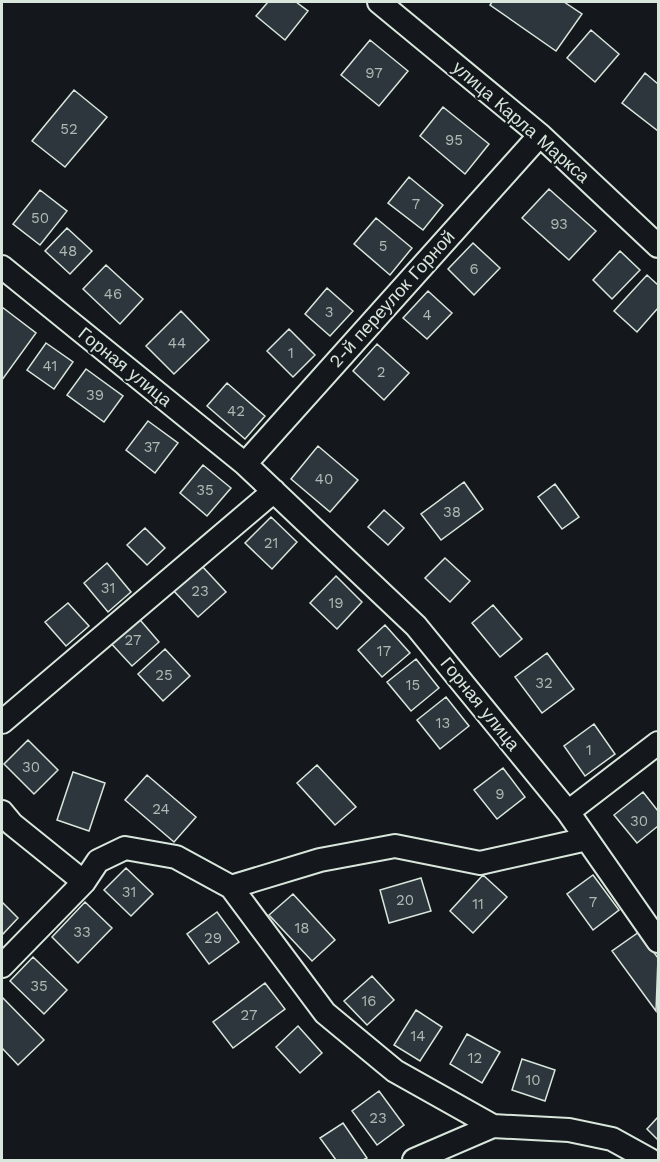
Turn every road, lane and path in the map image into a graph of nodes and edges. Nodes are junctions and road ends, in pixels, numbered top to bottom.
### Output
1 (379, 2) edge
2 (540, 135) junction
3 (658, 246) edge
4 (2, 267) edge
5 (245, 464) junction
6 (274, 491) junction
7 (2, 722) edge
8 (658, 743) edge
9 (2, 812) edge
10 (568, 812) junction
11 (587, 840) junction
12 (84, 882) junction
13 (231, 887) junction
14 (658, 941) edge
15 (2, 966) edge
16 (493, 1126) junction
17 (414, 1161) edge
18 (650, 1161) edge

1 - 2 street, улица Карла Маркса
2 - 3 street, улица Карла Маркса
2 - 5 street, 2-й переулок Горной
4 - 5 street, Горная улица
5 - 6 street, Горная улица
6 - 7 street
6 - 10 street, Горная улица
8 - 10 street
9 - 12 street
10 - 11 street, Горная улица
11 - 13 street
11 - 14 street, Горная улица
12 - 13 street
12 - 15 street
13 - 16 street
16 - 17 street
16 - 18 street

